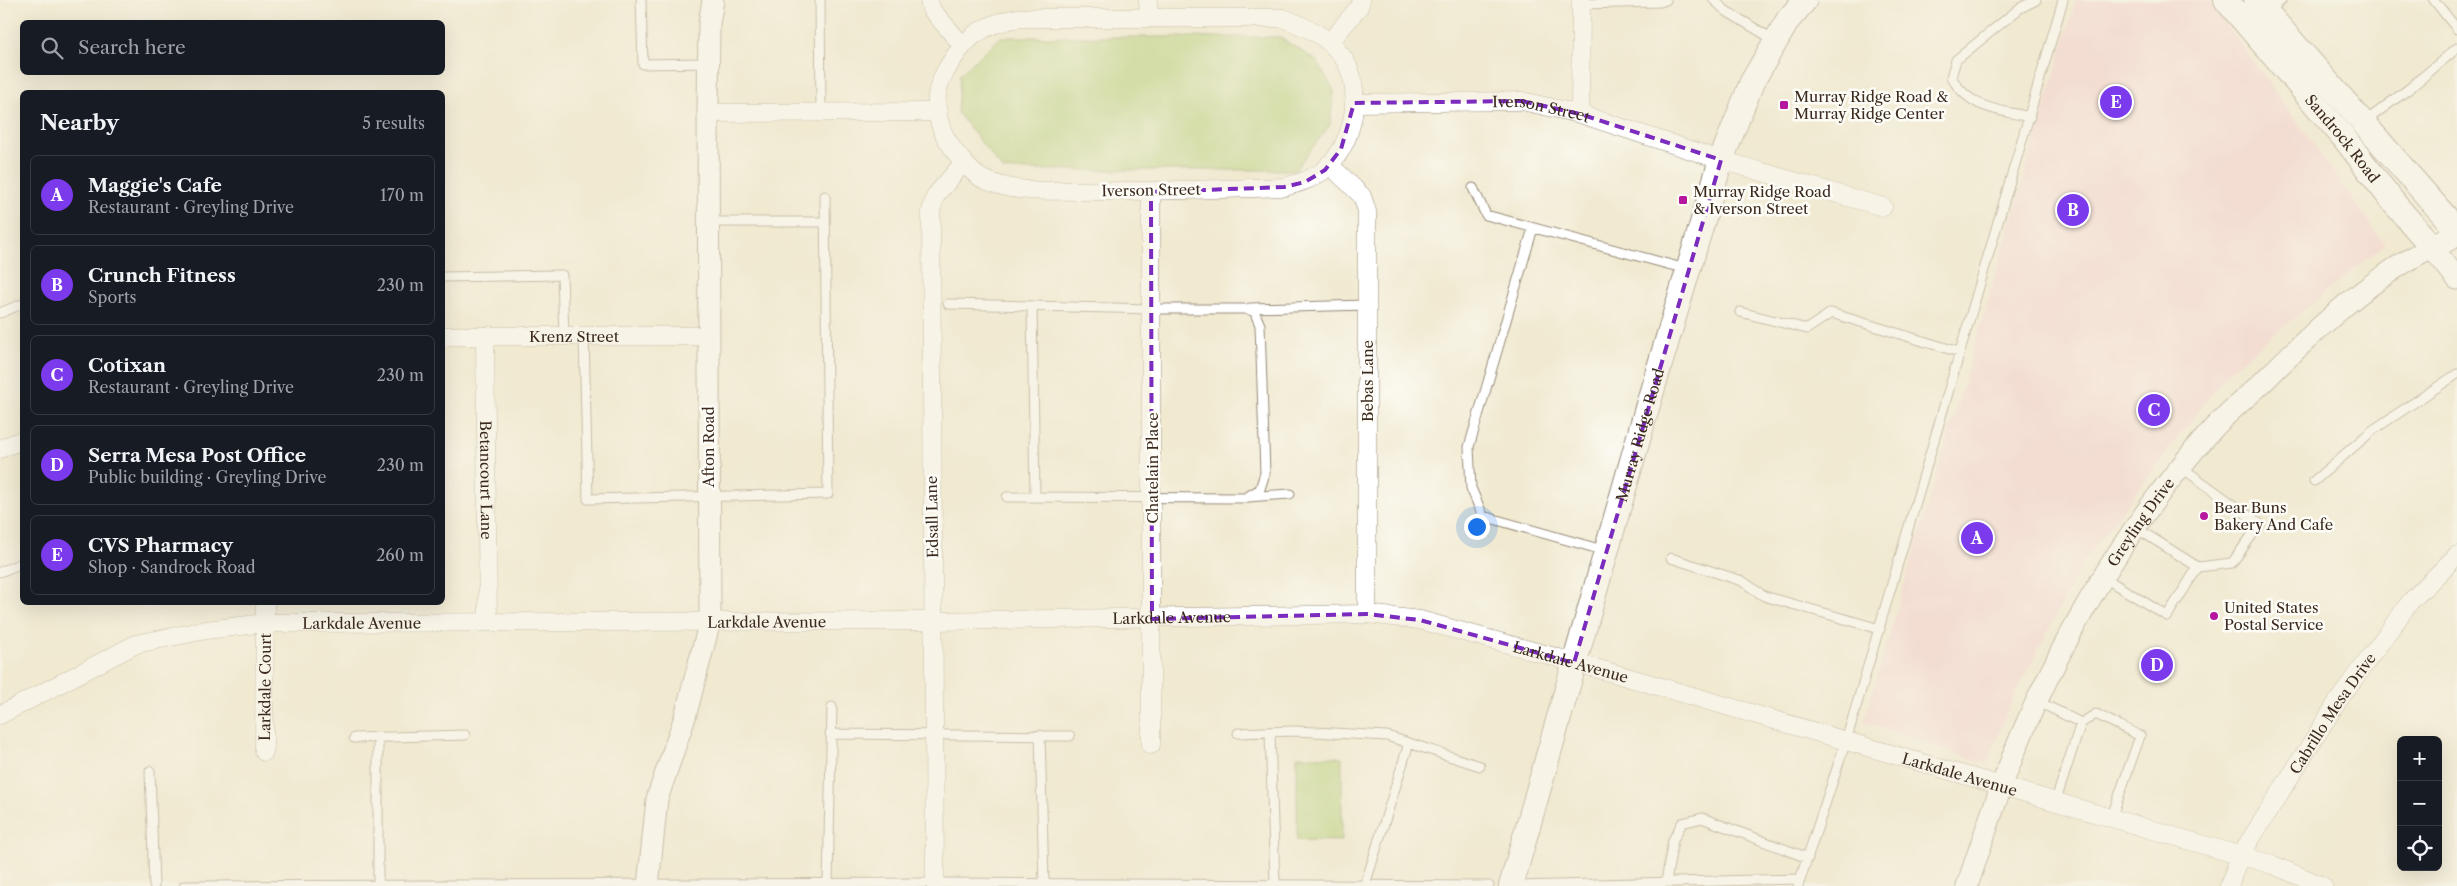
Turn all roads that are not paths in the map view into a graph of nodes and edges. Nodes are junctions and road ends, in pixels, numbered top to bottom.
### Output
1 (641, 0) edge
2 (713, 0) edge
3 (820, 0) edge
4 (929, 0) edge
5 (1361, 0) edge
6 (1666, 0) edge
7 (1714, 0) edge
8 (1805, 0) edge
9 (2036, 0) edge
10 (2063, 0) edge
11 (2226, 0) edge
12 (2434, 0) edge
13 (1581, 2) edge
14 (1148, 9) edge
15 (2261, 12) edge
16 (2457, 29) edge
17 (1776, 41) junction
18 (1330, 42) junction
19 (962, 45) junction
20 (2457, 48) edge
21 (708, 63) junction
22 (1354, 103) junction
23 (821, 112) junction
24 (938, 112) junction
25 (708, 113) junction
26 (1580, 114) junction
27 (2030, 117) junction
28 (2363, 123) junction
29 (1721, 160) junction
30 (964, 162) junction
31 (1329, 164) junction
32 (1473, 188) dead end
33 (1151, 192) junction
34 (825, 196) dead end
35 (1883, 207) dead end
36 (708, 222) junction
37 (825, 222) junction
38 (1533, 228) junction
39 (2457, 230) edge
40 (2457, 234) edge
41 (2432, 247) junction
42 (1688, 270) junction
43 (445, 277) edge
44 (2457, 279) edge
45 (948, 304) dead end
46 (1367, 304) junction
47 (20, 305) edge
48 (1032, 306) junction
49 (1245, 308) junction
50 (1151, 309) junction
51 (1740, 312) dead end
52 (0, 313) edge
53 (445, 336) edge
54 (485, 336) junction
55 (564, 336) junction
56 (584, 336) junction
57 (707, 336) junction
58 (1959, 352) junction
59 (2457, 374) edge
60 (20, 441) edge
61 (0, 449) edge
62 (2181, 466) junction
63 (2314, 481) dead end
64 (1290, 494) dead end
65 (708, 496) junction
66 (1007, 497) dead end
67 (1034, 497) junction
68 (1152, 497) junction
69 (1245, 498) junction
70 (2136, 528) junction
71 (1608, 551) junction
72 (2457, 555) edge
73 (1671, 558) dead end
74 (20, 564) edge
75 (2198, 567) junction
76 (0, 572) edge
77 (2103, 577) junction
78 (265, 605) edge
79 (1367, 614) junction
80 (1152, 619) junction
81 (710, 621) junction
82 (934, 621) junction
83 (488, 622) junction
84 (265, 623) junction
85 (1880, 629) junction
86 (1574, 663) junction
87 (2037, 701) junction
88 (832, 707) dead end
89 (0, 715) edge
90 (2081, 723) junction
91 (1238, 732) dead end
92 (1270, 732) junction
93 (830, 734) junction
94 (465, 735) dead end
95 (934, 735) junction
96 (1040, 735) junction
97 (1070, 736) dead end
98 (354, 738) dead end
99 (378, 738) junction
100 (1846, 742) junction
101 (1410, 743) junction
102 (1150, 745) dead end
103 (264, 752) dead end
104 (1480, 766) dead end
105 (150, 771) dead end
106 (2002, 787) junction
107 (2055, 802) junction
108 (2110, 819) junction
109 (2240, 856) junction
110 (1808, 858) junction
111 (1666, 882) junction
112 (934, 883) junction
113 (1799, 883) edge
114 (378, 884) junction
115 (828, 884) junction
116 (1044, 884) junction
117 (648, 885) edge
118 (1275, 885) edge
119 (1365, 885) edge
120 (154, 886) edge
121 (184, 886) edge
122 (1489, 886) edge
123 (1511, 886) edge
124 (1517, 886) edge
125 (1967, 886) edge
126 (2229, 886) edge
127 (2323, 886) edge

1 - 21 lane
2 - 21 street, Afton Road
3 - 23 lane
4 - 19 street
5 - 18 street
6 - 13 lane
7 - 17 lane
8 - 17 main road, Murray Ridge Road
9 - 27 lane
10 - 27 lane
11 - 15 main road, Sandrock Road
12 - 16 lane
13 - 26 street
14 - 18 street, Iverson Street
14 - 19 street, Iverson Street
15 - 28 main road, Sandrock Road
15 - 41 main road, Sandrock Road
17 - 29 main road, Murray Ridge Road
18 - 22 street, Iverson Street
19 - 24 street, Iverson Street
20 - 28 lane
21 - 25 street, Afton Road
22 - 26 street, Iverson Street
22 - 31 street, Iverson Street
23 - 24 street
23 - 25 street
24 - 30 street, Iverson Street
25 - 36 street, Afton Road
26 - 29 street, Iverson Street
27 - 58 lane
28 - 39 main road, Sandrock Road
29 - 35 street, Iverson Street
29 - 42 main road, Murray Ridge Road
30 - 33 street, Iverson Street
30 - 82 street, Edsall Lane
31 - 33 street, Iverson Street
31 - 46 street, Bebas Lane
32 - 38 lane
33 - 50 street, Chatelain Place
34 - 37 lane
36 - 37 lane
36 - 57 street, Afton Road
37 - 65 lane
38 - 42 lane
38 - 71 lane
40 - 41 main road
41 - 44 street, Sandrock Road
41 - 62 street, Greyling Drive
42 - 71 main road, Murray Ridge Road
43 - 55 lane
45 - 48 lane
46 - 49 lane
46 - 79 street, Bebas Lane
47 - 52 lane
48 - 50 lane
48 - 67 lane
49 - 50 lane
49 - 69 lane
50 - 68 street, Chatelain Place
51 - 58 lane
53 - 54 street, Krenz Street
54 - 55 street, Krenz Street
54 - 83 street, Betancourt Lane
55 - 56 street, Krenz Street
56 - 57 street, Krenz Street
56 - 65 lane
57 - 65 street, Afton Road
58 - 85 lane
59 - 63 lane
60 - 61 street
62 - 70 street, Greyling Drive
62 - 75 lane
64 - 69 lane
65 - 81 street, Afton Road
66 - 67 lane
67 - 68 lane
68 - 69 lane
68 - 80 street, Chatelain Place
70 - 75 lane
70 - 77 street, Greyling Drive
71 - 86 main road, Murray Ridge Road
72 - 109 street, Cabrillo Mesa Drive
73 - 85 lane
74 - 76 lane
75 - 77 lane
77 - 87 street, Greyling Drive
78 - 84 street, Larkdale Court
79 - 80 street, Larkdale Avenue
79 - 86 street, Larkdale Avenue
80 - 82 street, Larkdale Avenue
80 - 102 street, Chatelain Place
81 - 82 street, Larkdale Avenue
81 - 83 street, Larkdale Avenue
81 - 117 street, Afton Road
82 - 95 street, Edsall Lane
83 - 84 street, Larkdale Avenue
84 - 89 street, Larkdale Avenue
84 - 103 street, Larkdale Court
85 - 100 lane
86 - 100 street, Larkdale Avenue
86 - 123 main road, Murray Ridge Road
87 - 90 lane
87 - 106 street, Greyling Drive
88 - 93 lane
90 - 107 lane
90 - 108 lane
91 - 92 lane
92 - 101 lane
92 - 118 lane
93 - 95 lane
93 - 115 lane
94 - 99 lane
95 - 96 lane
95 - 112 street, Edsall Lane
96 - 97 lane
96 - 116 lane
98 - 99 lane
99 - 114 lane
100 - 106 street, Larkdale Avenue
100 - 110 lane
101 - 104 lane
101 - 119 lane
105 - 120 lane
106 - 107 street, Larkdale Avenue
106 - 125 street, Greyling Drive
107 - 108 street, Larkdale Avenue
108 - 109 street, Larkdale Avenue
109 - 126 street, Cabrillo Mesa Drive
109 - 127 street, Larkdale Avenue
110 - 111 lane
110 - 113 lane
111 - 113 lane
111 - 124 lane
112 - 115 lane
112 - 116 lane
114 - 117 lane
114 - 121 lane
115 - 117 lane
116 - 118 lane
118 - 119 lane
119 - 122 lane

